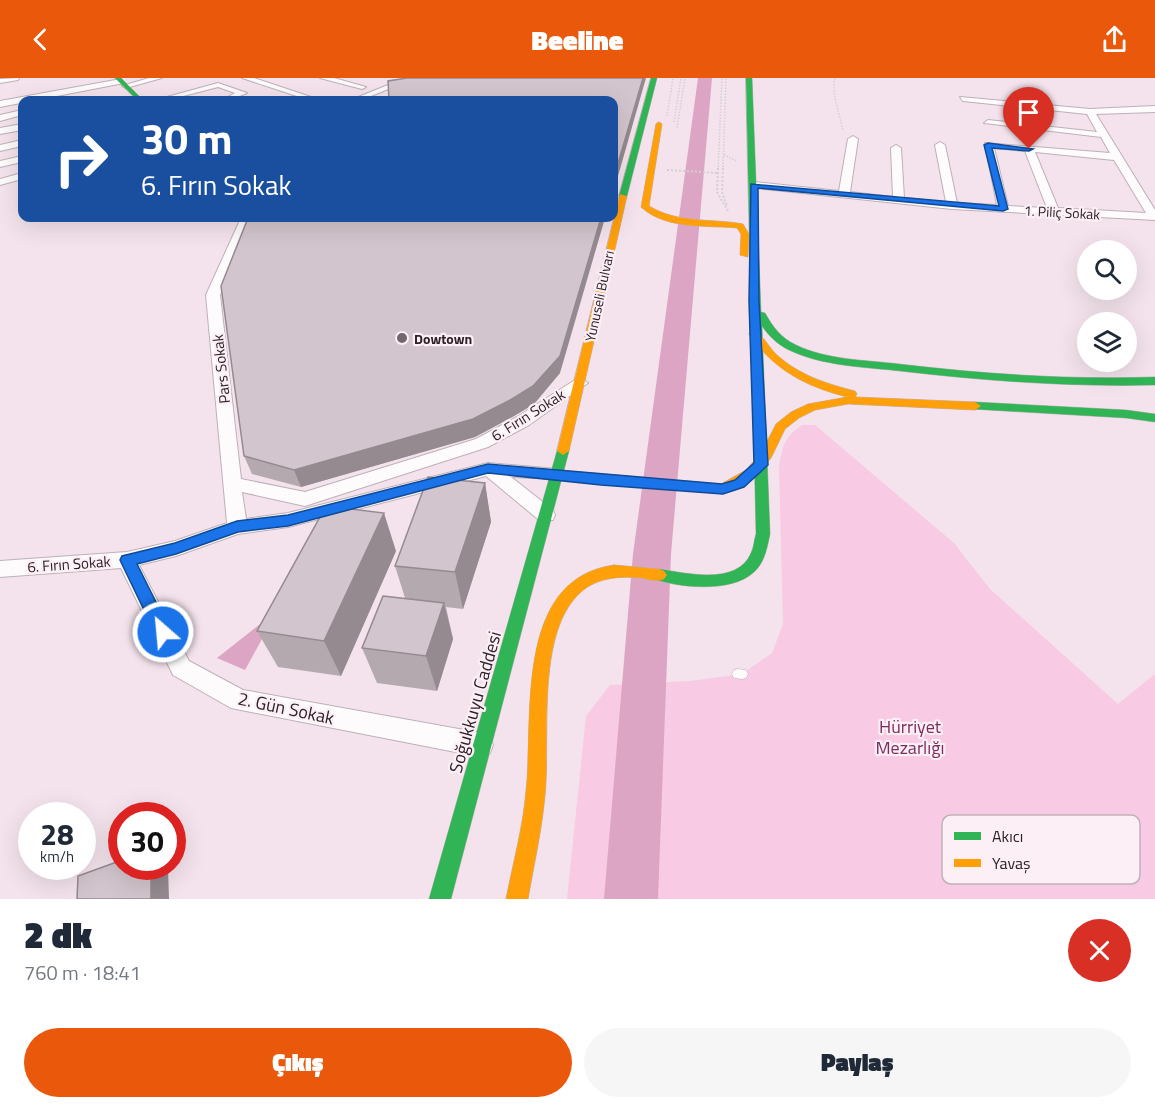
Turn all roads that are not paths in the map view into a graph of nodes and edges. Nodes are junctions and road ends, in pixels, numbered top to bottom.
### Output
1 (15, 78) edge
2 (158, 78) edge
3 (246, 78) edge
4 (324, 78) edge
5 (386, 78) edge
6 (412, 78) edge
7 (654, 78) edge
8 (749, 78) edge
9 (0, 81) edge
10 (60, 81) dead end
11 (362, 82) edge
12 (126, 89) edge
13 (72, 91) junction
14 (44, 96) edge
15 (79, 96) edge
16 (175, 96) edge
17 (235, 96) edge
18 (303, 96) edge
19 (362, 96) edge
20 (367, 96) edge
21 (963, 99) dead end
22 (18, 101) edge
23 (0, 104) edge
24 (662, 109) dead end
25 (1155, 109) edge
26 (1090, 112) junction
27 (18, 114) edge
28 (0, 118) edge
29 (988, 123) dead end
30 (18, 128) edge
31 (0, 131) edge
32 (1104, 135) junction
33 (853, 139) road end
34 (18, 144) edge
35 (940, 145) dead end
36 (0, 148) edge
37 (896, 148) dead end
38 (1029, 149) junction
39 (1118, 157) junction
40 (18, 160) edge
41 (0, 164) edge
42 (18, 177) edge
43 (0, 182) edge
44 (754, 192) junction
45 (844, 195) junction
46 (645, 200) junction
47 (899, 201) junction
48 (952, 206) junction
49 (1003, 209) junction
50 (1053, 212) junction
51 (618, 214) edge
52 (1155, 217) edge
53 (244, 222) edge
54 (616, 222) edge
55 (612, 237) junction
56 (754, 301) junction
57 (754, 319) junction
58 (755, 337) junction
59 (1155, 381) edge
60 (580, 383) junction
61 (866, 384) dead end
62 (990, 391) dead end
63 (1124, 396) dead end
64 (886, 402) junction
65 (1155, 418) edge
66 (761, 465) junction
67 (488, 469) junction
68 (557, 475) junction
69 (232, 483) junction
70 (546, 514) junction
71 (237, 527) junction
72 (127, 560) junction
73 (0, 569) edge
74 (482, 745) junction
75 (441, 899) edge
76 (517, 899) edge

1 - 9 street
2 - 12 street
3 - 18 street
4 - 11 street
5 - 11 street
6 - 20 street
7 - 51 main road, Yunuseli Bulvarı
8 - 44 main road
10 - 13 street
11 - 19 street
12 - 13 street
13 - 14 street
13 - 15 street
16 - 17 street
21 - 26 street
22 - 23 street
24 - 46 main road
25 - 26 street
26 - 32 street
27 - 28 street
29 - 32 street
30 - 31 street
32 - 39 street
33 - 45 street
34 - 36 street
35 - 48 street
37 - 47 street
38 - 39 street
38 - 49 street
38 - 50 street
39 - 52 street
40 - 41 street
42 - 43 street
44 - 45 street, 1. Piliç Sokak
44 - 56 main road
45 - 47 street, 1. Piliç Sokak
46 - 55 main road
46 - 58 main road
47 - 48 street, 1. Piliç Sokak
48 - 49 street, 1. Piliç Sokak
49 - 50 street, 1. Piliç Sokak
50 - 52 street, 1. Piliç Sokak
53 - 69 street, Pars Sokak
54 - 55 main road, Yunuseli Bulvarı
55 - 60 main road, Yunuseli Bulvarı
56 - 57 main road
56 - 59 main road
57 - 58 main road
57 - 61 main road
58 - 64 main road
58 - 66 main road
60 - 68 main road, Yunuseli Bulvarı
60 - 69 street, 6. Fırın Sokak
62 - 63 main road
64 - 65 main road
64 - 66 main road
66 - 68 main road
66 - 76 main road
67 - 68 street, 6. Fırın Sokak
67 - 70 street
67 - 71 street, 6. Fırın Sokak
68 - 70 main road, Yunuseli Bulvarı
69 - 71 street, Pars Sokak
70 - 74 main road, Soğukkuyu Caddesi
71 - 72 street, 6. Fırın Sokak
72 - 73 street, 6. Fırın Sokak
72 - 74 street, 2. Gün Sokak
74 - 75 main road, Soğukkuyu Caddesi

